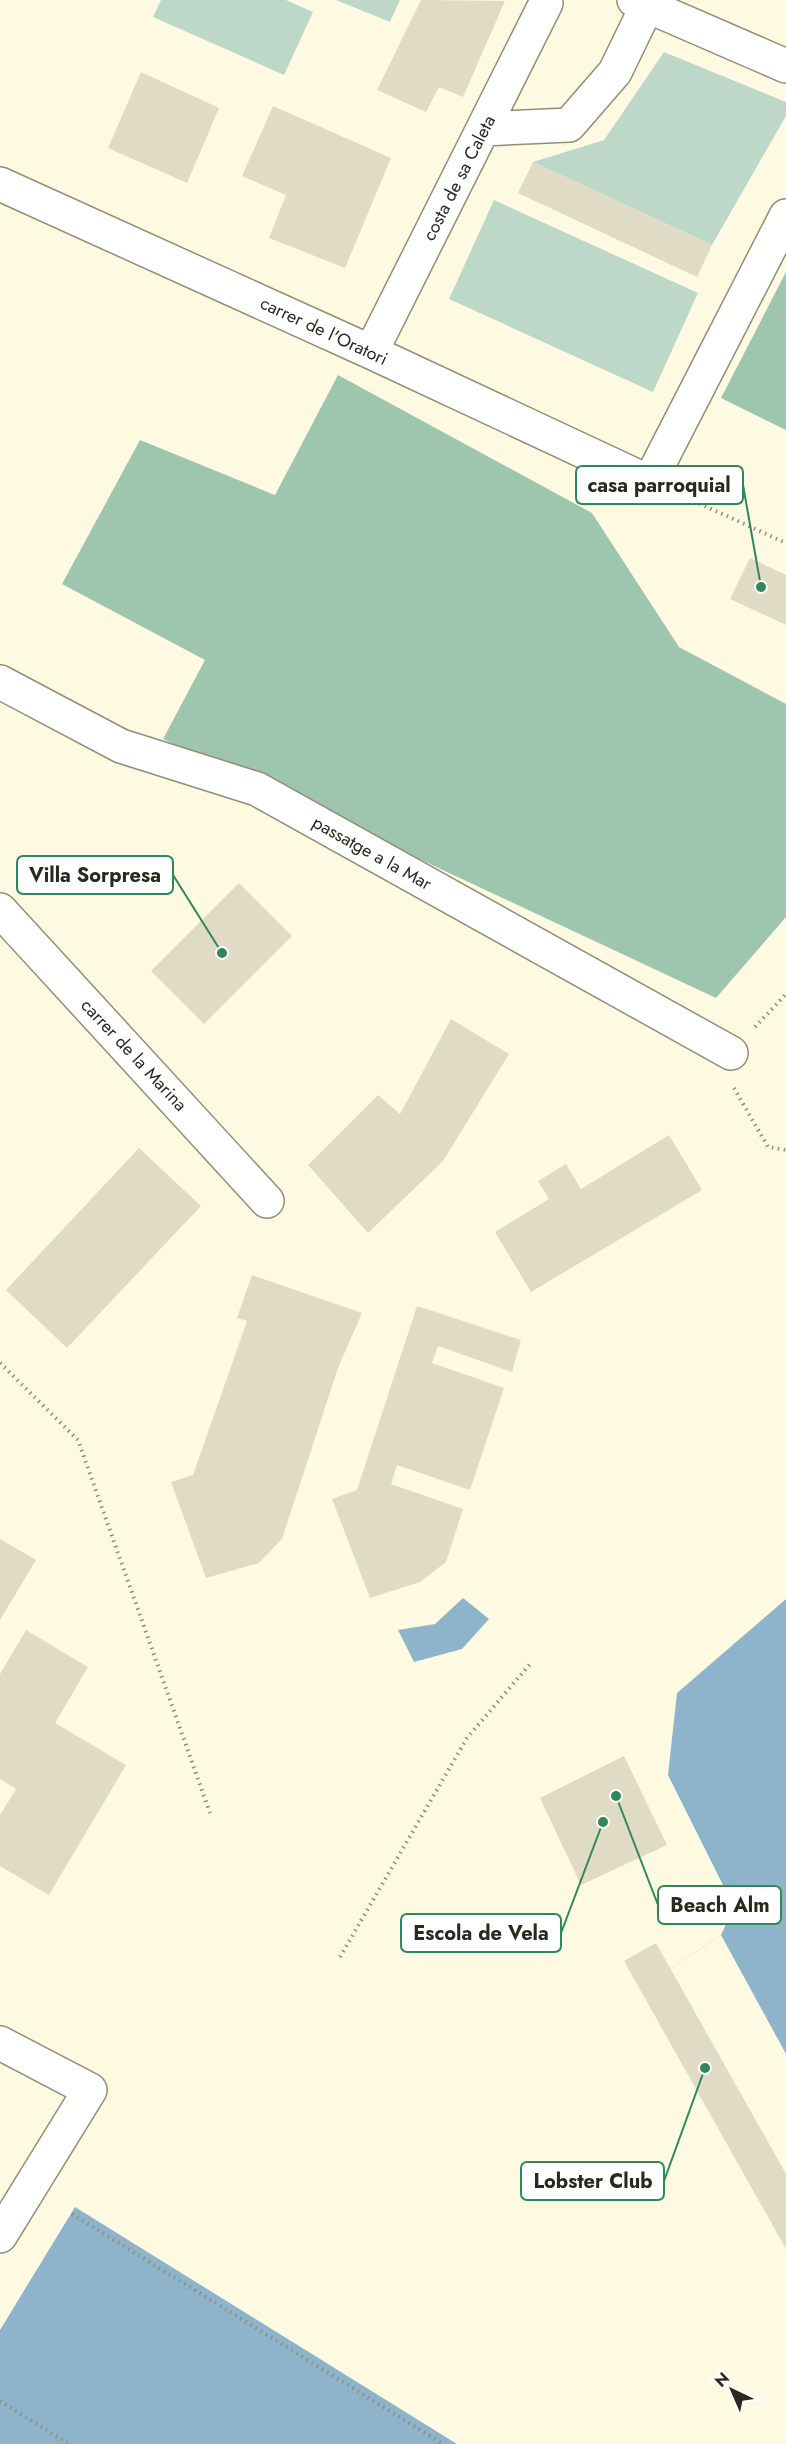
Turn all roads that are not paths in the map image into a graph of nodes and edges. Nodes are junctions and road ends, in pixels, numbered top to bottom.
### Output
1 (546, 3) dead end
2 (641, 3) edge
3 (786, 66) edge
4 (483, 129) junction
5 (0, 184) edge
6 (786, 216) edge
7 (371, 352) junction
8 (0, 682) edge
9 (0, 910) edge
10 (731, 1053) road end
11 (267, 1201) dead end
12 (0, 2043) edge
13 (0, 2236) edge

1 - 4 street, costa de sa Caleta
2 - 3 street
2 - 4 street
4 - 7 street, costa de sa Caleta
5 - 7 street, carrer de l'Oratori
6 - 7 street, carrer de l'Oratori
8 - 10 street, passatge a la Mar
9 - 11 street, carrer de la Marina
12 - 13 street

